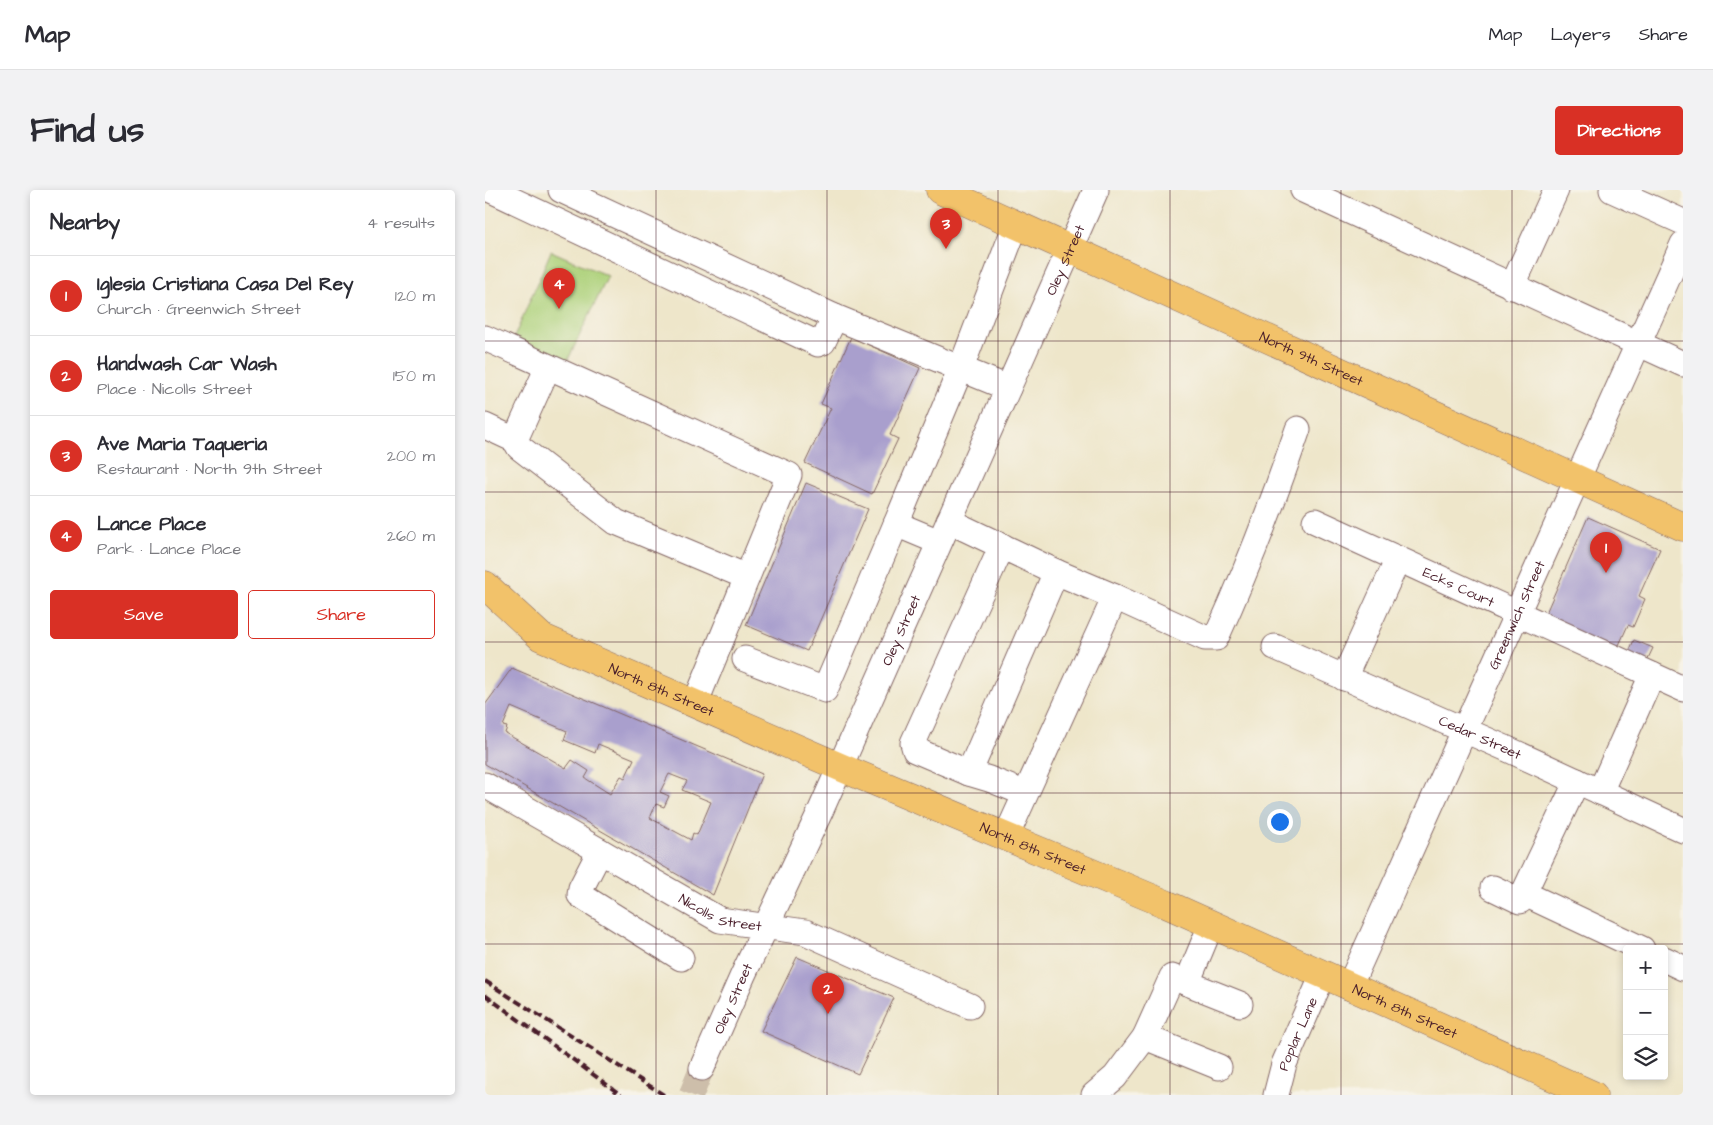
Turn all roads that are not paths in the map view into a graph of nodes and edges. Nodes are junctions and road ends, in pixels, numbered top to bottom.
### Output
1 (487, 190) edge
2 (491, 190) edge
3 (561, 190) edge
4 (940, 190) edge
5 (1096, 190) edge
6 (1303, 190) edge
7 (1556, 190) edge
8 (1612, 190) edge
9 (485, 195) edge
10 (1683, 222) edge
11 (1015, 224) junction
12 (1683, 244) edge
13 (1070, 248) junction
14 (1512, 286) junction
15 (835, 317) junction
16 (485, 338) edge
17 (1638, 344) junction
18 (1683, 364) edge
19 (548, 367) junction
20 (961, 368) junction
21 (1008, 388) junction
22 (485, 426) edge
23 (1299, 429) dead end
24 (515, 440) junction
25 (1578, 479) junction
26 (1315, 521) dead end
27 (896, 524) junction
28 (1683, 527) edge
29 (944, 532) junction
30 (1002, 546) junction
31 (1398, 559) junction
32 (1056, 572) junction
33 (747, 577) junction
34 (485, 585) edge
35 (1115, 597) junction
36 (1517, 614) junction
37 (1275, 647) dead end
38 (745, 659) dead end
39 (1652, 675) junction
40 (1344, 678) junction
41 (1683, 689) edge
42 (695, 704) junction
43 (1465, 731) junction
44 (840, 766) junction
45 (969, 773) junction
46 (1577, 781) junction
47 (485, 785) edge
48 (1600, 792) junction
49 (1024, 794) junction
50 (1683, 830) edge
51 (1006, 837) junction
52 (600, 851) junction
53 (1493, 888) dead end
54 (1525, 894) junction
55 (1211, 925) junction
56 (766, 927) junction
57 (1633, 945) edge
58 (681, 958) dead end
59 (1668, 961) edge
60 (1683, 968) edge
61 (1323, 975) junction
62 (1187, 983) junction
63 (1349, 987) junction
64 (1240, 1004) dead end
65 (970, 1006) dead end
66 (1145, 1037) junction
67 (1219, 1067) dead end
68 (703, 1068) tunnel mouth
69 (1094, 1095) edge
70 (1276, 1095) edge
71 (1593, 1095) edge

1 - 9 street
2 - 15 street
3 - 15 street
4 - 11 main road, North 9th Street
5 - 13 street, Oley Street
6 - 14 street
7 - 14 street
8 - 10 street
11 - 13 main road, North 9th Street
11 - 20 street
12 - 17 street, Greenwich Street
13 - 21 street, Oley Street
13 - 25 main road, North 9th Street
14 - 17 street
15 - 20 street
16 - 19 street
17 - 18 street
17 - 25 street, Greenwich Street
19 - 24 street
19 - 33 street
20 - 21 street
20 - 27 street
21 - 29 street, Oley Street
22 - 24 street
23 - 35 street
24 - 33 street
25 - 28 main road, North 9th Street
25 - 36 street, Greenwich Street
26 - 31 street, Ecks Court
27 - 29 street
27 - 38 street
29 - 30 street
29 - 44 street, Oley Street
30 - 32 street
30 - 45 street
31 - 36 street, Ecks Court
31 - 40 street
32 - 35 street
32 - 45 street
33 - 42 street
34 - 42 main road, North 8th Street
35 - 49 street
36 - 39 street, Ecks Court
36 - 43 street, Greenwich Street
37 - 40 street, Cedar Street
39 - 41 street, Ecks Court
39 - 48 street
40 - 43 street, Cedar Street
42 - 44 main road, North 8th Street
43 - 46 street, Cedar Street
43 - 63 street, Greenwich Street
44 - 51 main road, North 8th Street
44 - 56 street, Oley Street
45 - 49 street
46 - 48 street, Cedar Street
46 - 54 street
47 - 52 street, Nicolls Street
48 - 50 street, Cedar Street
49 - 51 street
51 - 55 main road, North 8th Street
52 - 56 street, Nicolls Street
52 - 58 street
53 - 54 street
54 - 57 street
55 - 61 main road, North 8th Street
55 - 62 street
56 - 65 street, Nicolls Street
56 - 68 street, Oley Street
59 - 60 street
61 - 63 main road, North 8th Street
61 - 70 street, Poplar Lane
62 - 64 street
62 - 66 street
63 - 71 main road, North 8th Street
66 - 67 street
66 - 69 street

